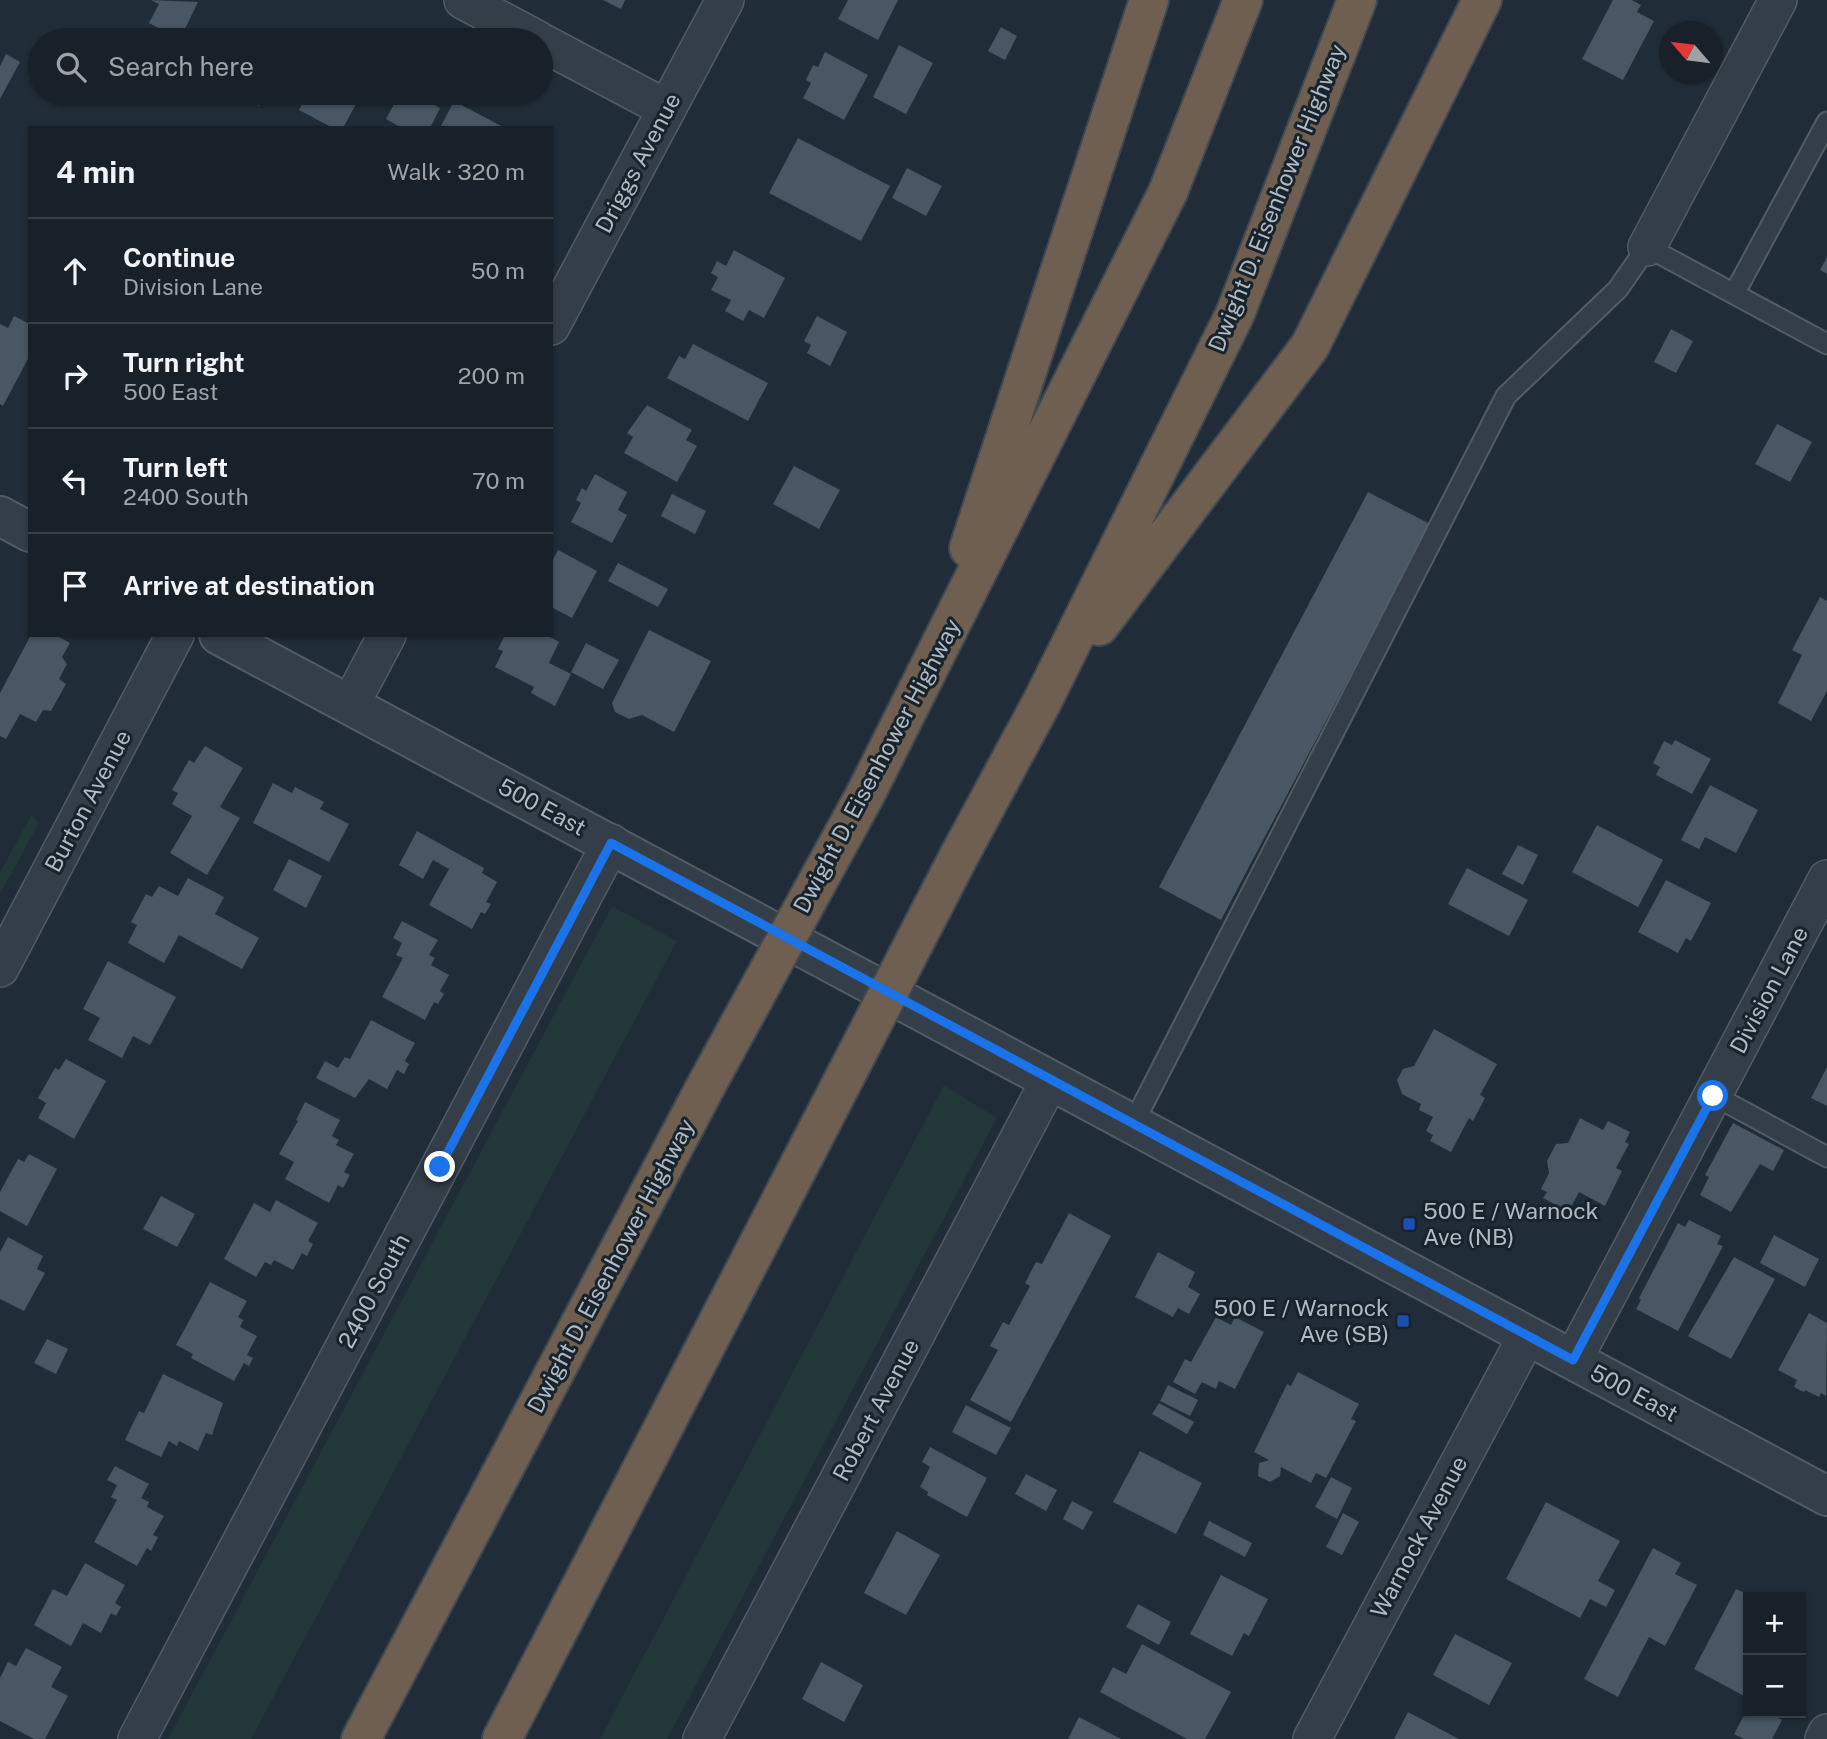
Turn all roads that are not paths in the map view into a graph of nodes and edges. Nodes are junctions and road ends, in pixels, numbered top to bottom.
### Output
1 (463, 0) edge
2 (725, 0) edge
3 (1149, 0) edge
4 (1243, 0) edge
5 (1357, 0) edge
6 (1482, 0) edge
7 (1778, 0) edge
8 (516, 28) edge
9 (553, 48) edge
10 (667, 109) junction
11 (1827, 122) edge
12 (1647, 247) junction
13 (1734, 294) junction
14 (553, 322) edge
15 (1827, 344) edge
16 (0, 516) edge
17 (28, 531) edge
18 (174, 637) edge
19 (223, 637) edge
20 (386, 637) edge
21 (927, 676) junction
22 (1043, 700) junction
23 (350, 705) junction
24 (611, 843) junction
25 (1827, 879) edge
26 (0, 968) edge
27 (1050, 1080) junction
28 (1713, 1096) junction
29 (1133, 1124) junction
30 (1827, 1157) edge
31 (1527, 1336) junction
32 (1573, 1360) junction
33 (1827, 1496) edge
34 (1827, 1733) edge
35 (137, 1739) edge
36 (361, 1739) edge
37 (502, 1739) edge
38 (702, 1739) edge
39 (1312, 1739) edge
40 (1824, 1739) edge

1 - 8 street
2 - 10 street, Driggs Avenue
3 - 21 highway
4 - 21 highway, Dwight D. Eisenhower Highway
5 - 22 highway, Dwight D. Eisenhower Highway
6 - 22 highway
7 - 12 street
9 - 10 street
10 - 14 street, Driggs Avenue
11 - 13 lane
12 - 13 lane
12 - 29 lane
13 - 15 lane
16 - 17 street
18 - 26 street, Burton Avenue
19 - 23 street, 500 East
20 - 23 street
21 - 36 highway, Dwight D. Eisenhower Highway, bridge
22 - 37 highway, Dwight D. Eisenhower Highway, bridge
23 - 24 street, 500 East
24 - 27 street, 500 East
24 - 35 street, 2400 South
25 - 28 street, Division Lane
27 - 29 street, 500 East
27 - 38 street, Robert Avenue
28 - 30 lane
28 - 32 street, Division Lane
29 - 31 street, 500 East
31 - 32 street, 500 East
31 - 39 street, Warnock Avenue
32 - 33 street, 500 East
34 - 40 street

